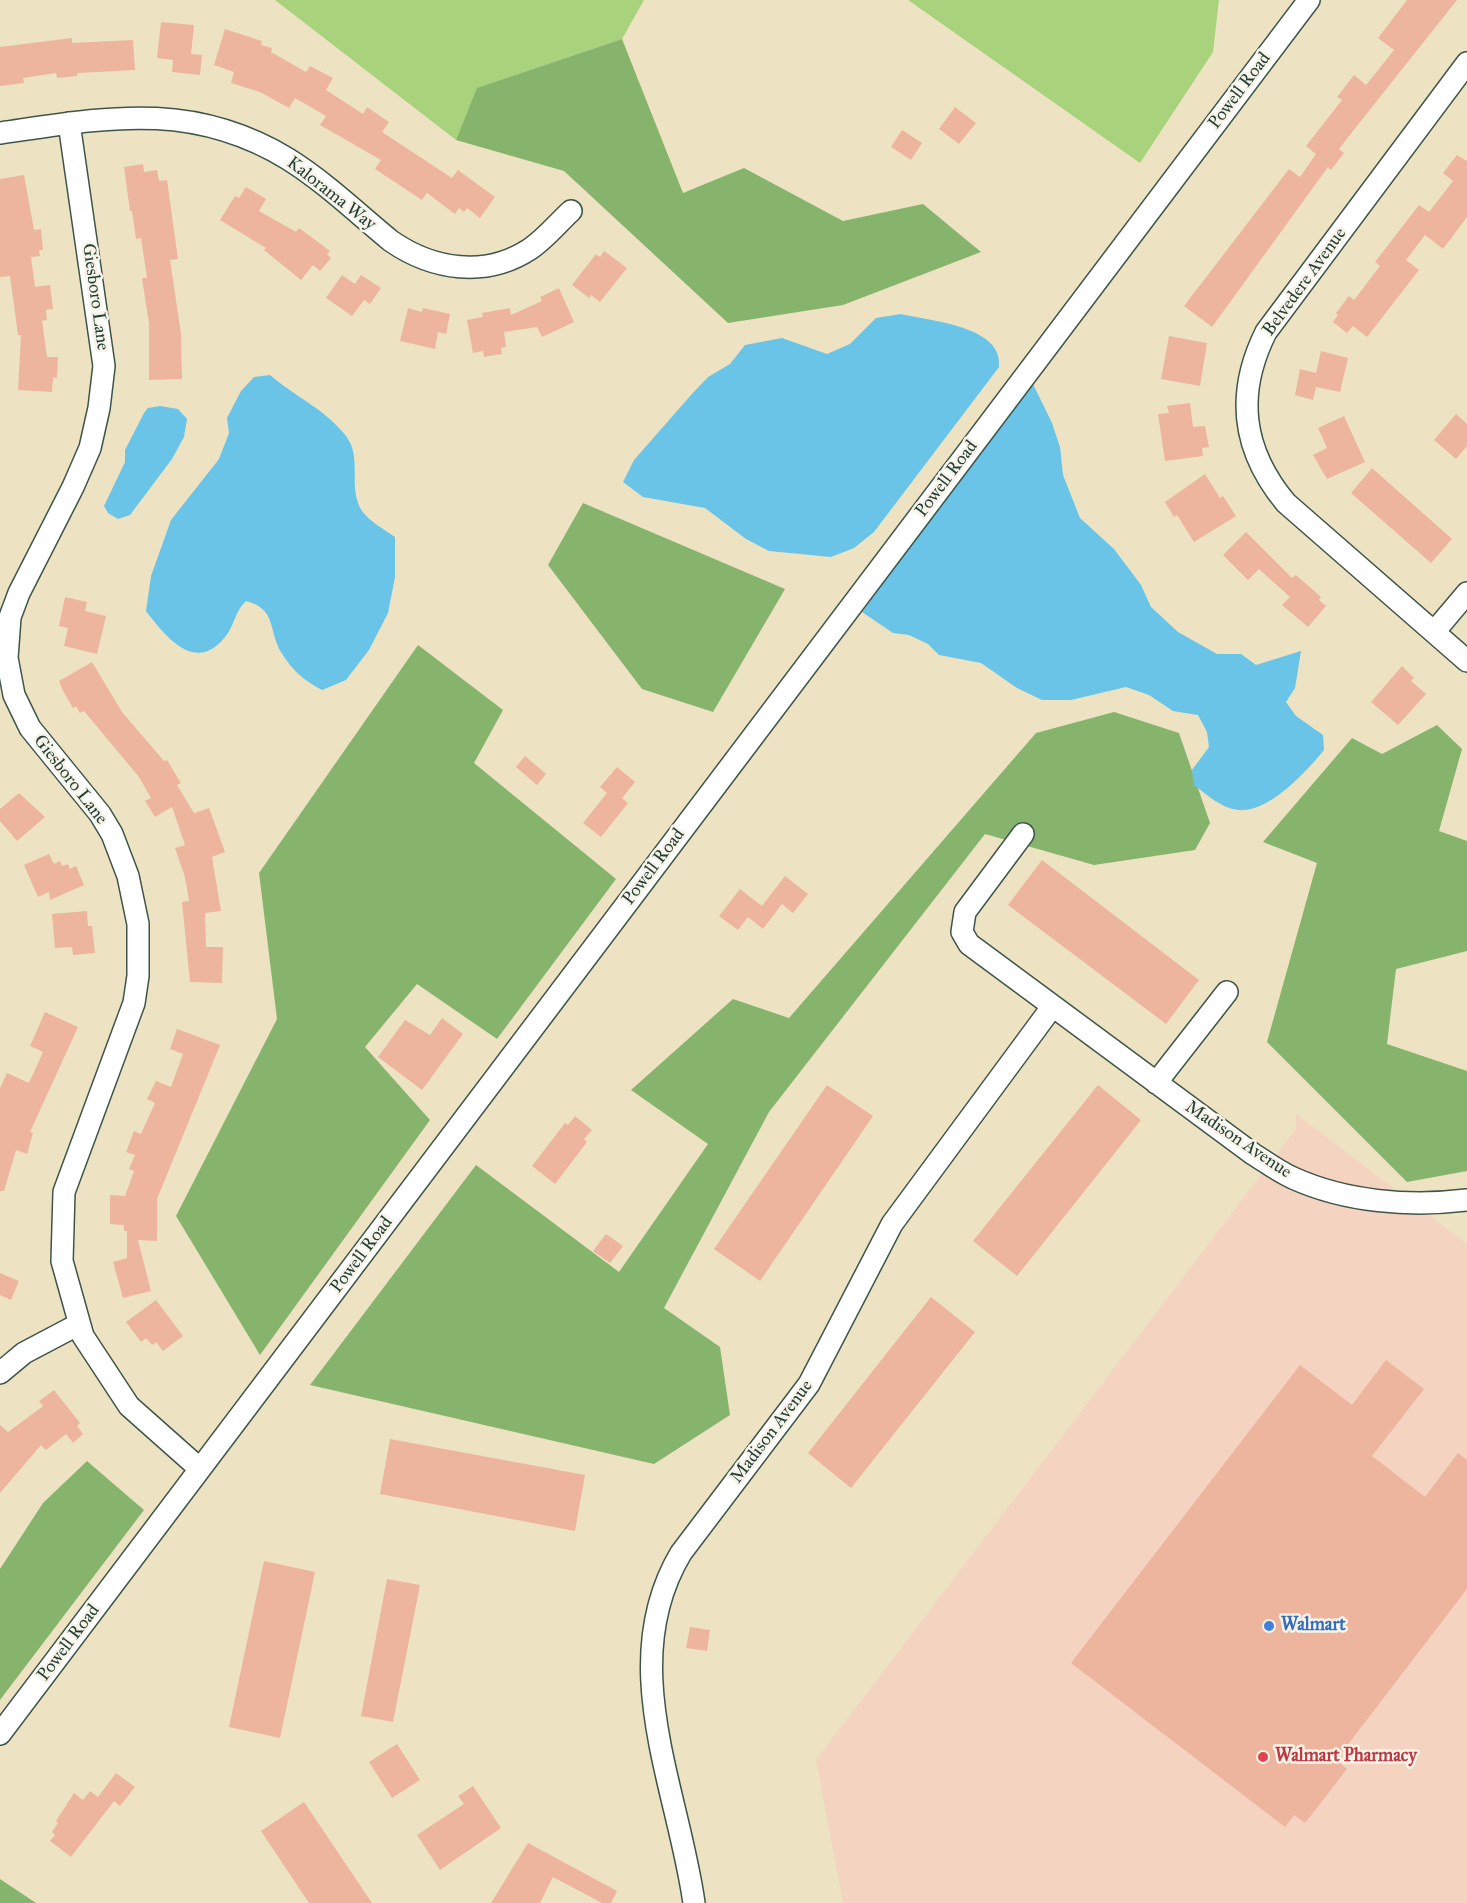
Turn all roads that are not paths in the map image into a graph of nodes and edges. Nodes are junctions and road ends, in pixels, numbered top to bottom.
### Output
1 (1309, 0) edge
2 (1465, 69) edge
3 (69, 123) junction
4 (0, 133) edge
5 (571, 211) dead end
6 (1467, 593) edge
7 (1434, 632) junction
8 (1467, 661) edge
9 (4, 675) edge
10 (1023, 834) dead end
11 (1227, 992) dead end
12 (1052, 1007) junction
13 (1156, 1083) junction
14 (1467, 1200) edge
15 (79, 1324) junction
16 (0, 1373) edge
17 (200, 1469) junction
18 (0, 1734) edge
19 (694, 1903) edge

1 - 17 street, Powell Road
2 - 7 street, Belvedere Avenue
3 - 4 street, Kalorama Way
3 - 5 street, Kalorama Way
3 - 9 street, Giesboro Lane
6 - 7 street
7 - 8 street, Belvedere Avenue
9 - 15 street, Giesboro Lane
10 - 12 street, Madison Avenue
11 - 13 street
12 - 13 street, Madison Avenue
12 - 19 street, Madison Avenue
13 - 14 street, Madison Avenue
15 - 16 street
15 - 17 street, Giesboro Lane
17 - 18 street, Powell Road

